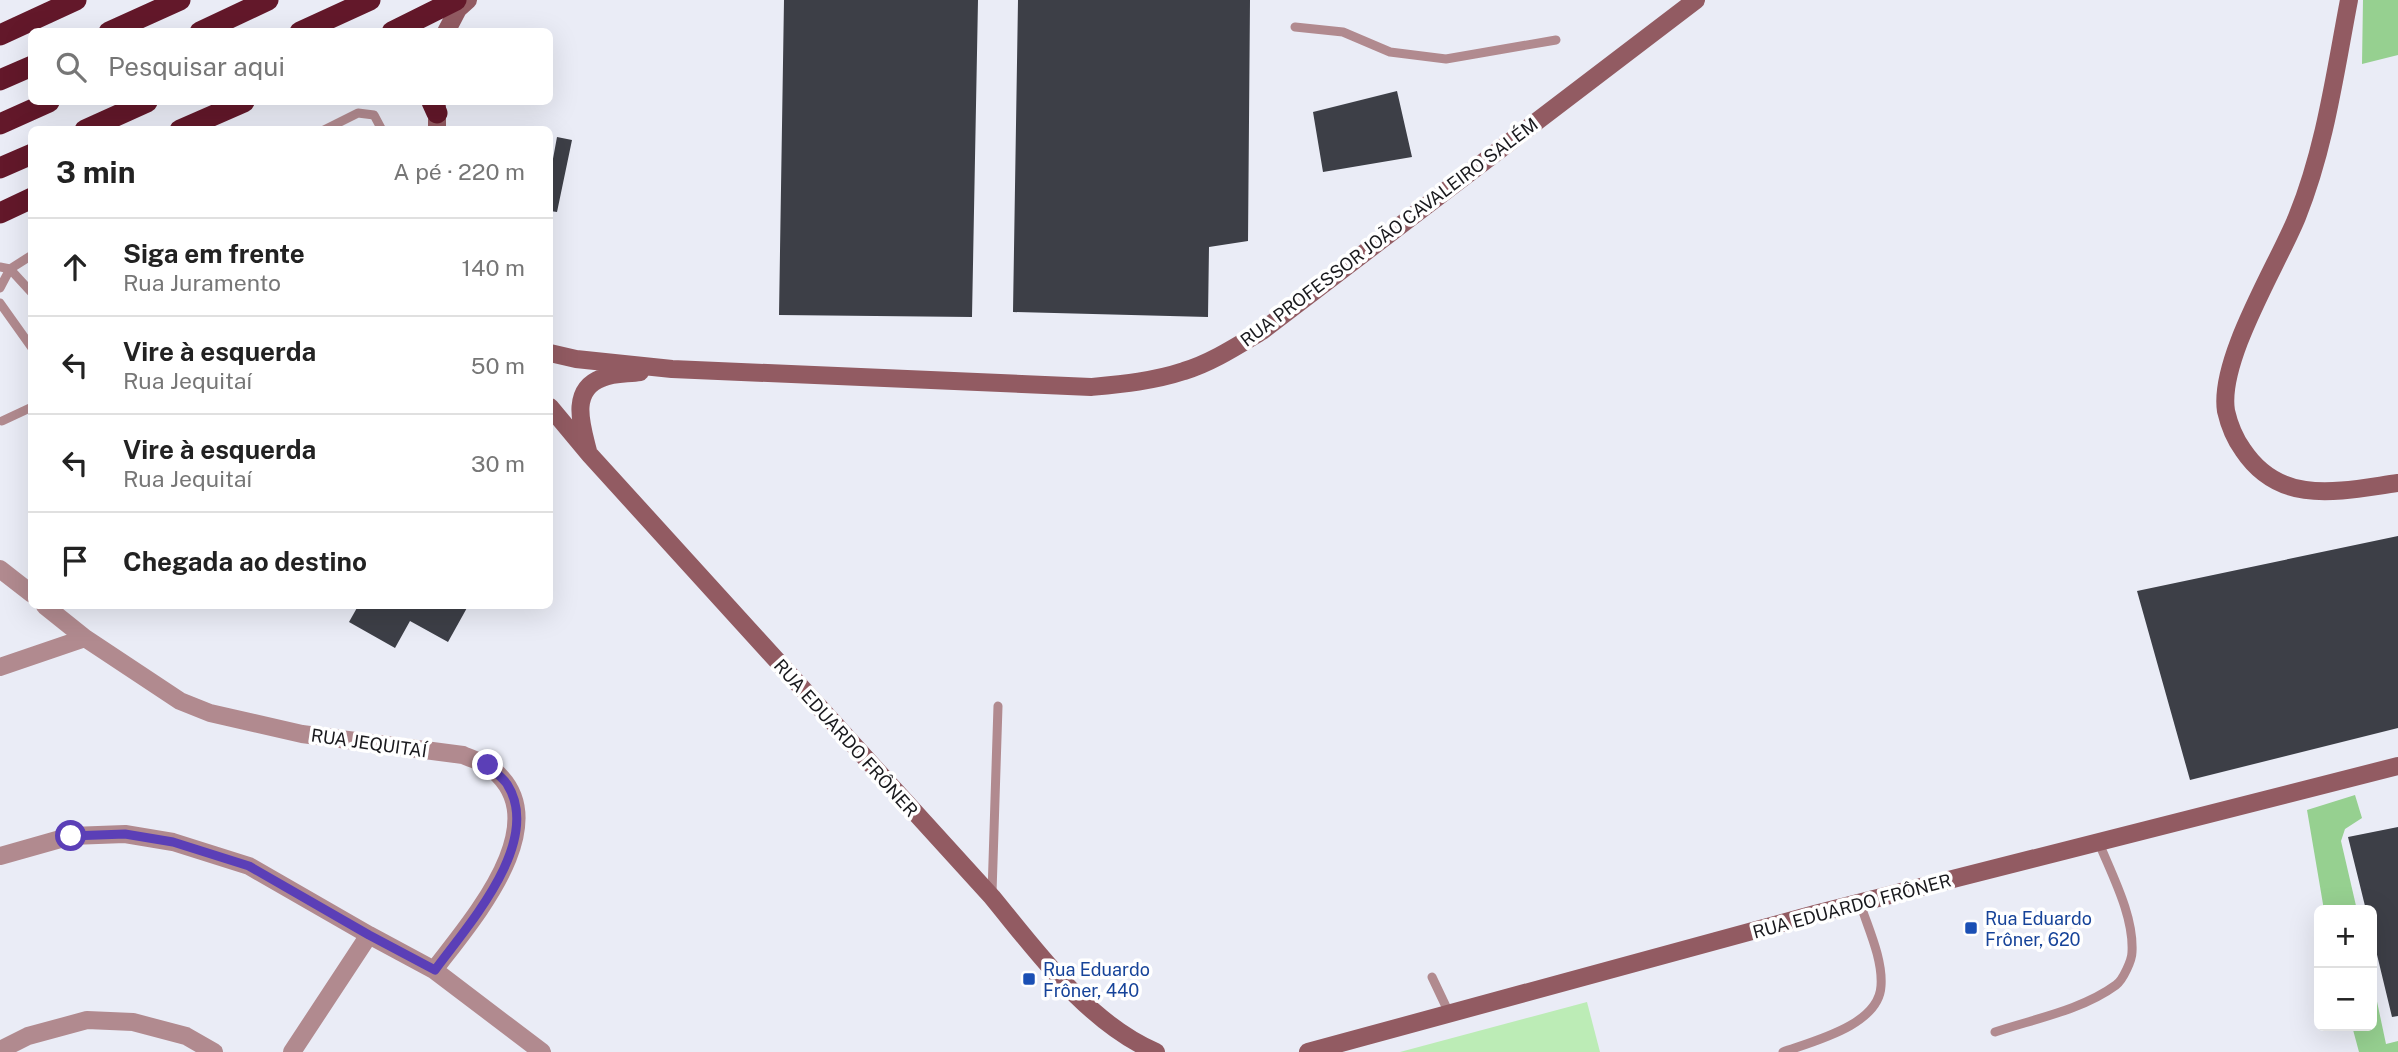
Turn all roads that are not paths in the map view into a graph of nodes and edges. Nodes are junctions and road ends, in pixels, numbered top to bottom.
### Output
1 (180, 0) edge
2 (268, 0) edge
3 (370, 0) edge
4 (456, 0) edge
5 (468, 0) edge
6 (1696, 0) edge
7 (2349, 0) edge
8 (65, 3) edge
9 (1295, 27) dead end
10 (117, 28) edge
11 (208, 28) edge
12 (309, 28) edge
13 (401, 28) edge
14 (448, 28) edge
15 (0, 35) edge
16 (1556, 40) dead end
17 (28, 68) edge
18 (0, 80) edge
19 (42, 105) edge
20 (140, 105) edge
21 (239, 105) edge
22 (0, 124) edge
23 (94, 126) edge
24 (196, 126) edge
25 (332, 126) edge
26 (380, 126) edge
27 (28, 156) edge
28 (0, 168) edge
29 (28, 200) edge
30 (0, 213) edge
31 (28, 258) edge
32 (0, 267) edge
33 (10, 269) junction
34 (0, 288) edge
35 (28, 289) edge
36 (0, 303) edge
37 (28, 342) edge
38 (553, 354) edge
39 (672, 369) junction
40 (28, 409) edge
41 (553, 411) edge
42 (2, 421) edge
43 (590, 455) junction
44 (2398, 484) edge
45 (0, 569) edge
46 (28, 591) edge
47 (49, 609) edge
48 (85, 638) junction
49 (0, 667) edge
50 (998, 706) dead end
51 (2398, 766) edge
52 (2099, 843) junction
53 (0, 856) edge
54 (992, 897) junction
55 (1860, 903) junction
56 (369, 935) junction
57 (435, 970) junction
58 (1432, 977) dead end
59 (1450, 1015) junction
60 (1995, 1032) dead end
61 (0, 1050) edge
62 (214, 1052) edge
63 (292, 1052) edge
64 (541, 1052) edge
65 (1156, 1052) edge
66 (1307, 1052) edge
67 (1783, 1052) edge

1 - 10 highway
2 - 11 highway
3 - 12 highway
4 - 13 highway
5 - 14 main road
6 - 39 main road, RUA PROFESSOR JOÃO CAVALEIRO SALÉM
7 - 44 main road
8 - 15 highway
9 - 16 lane
17 - 18 highway
19 - 22 highway
20 - 23 highway
21 - 24 highway
25 - 26 lane
27 - 28 highway
29 - 30 highway
31 - 33 lane
32 - 33 lane
33 - 34 lane
33 - 35 lane
36 - 37 lane
38 - 39 main road, RUA PROFESSOR JOÃO CAVALEIRO SALÉM
39 - 43 main road, RUA PROFESSOR JOÃO CAVALEIRO SALÉM
40 - 42 lane
41 - 43 main road, RUA EDUARDO FRÔNER
43 - 54 main road, RUA EDUARDO FRÔNER
45 - 46 street
47 - 48 street, RUA JEQUITAÍ
48 - 49 street
48 - 57 street, RUA JEQUITAÍ
50 - 54 lane
51 - 52 main road, RUA EDUARDO FRÔNER
52 - 55 main road, RUA EDUARDO FRÔNER
52 - 60 lane
53 - 56 street
54 - 65 main road, RUA EDUARDO FRÔNER
55 - 59 main road, RUA EDUARDO FRÔNER
55 - 67 lane
56 - 57 street
56 - 63 street
57 - 64 street
58 - 59 lane
59 - 66 main road, RUA EDUARDO FRÔNER
61 - 62 street

